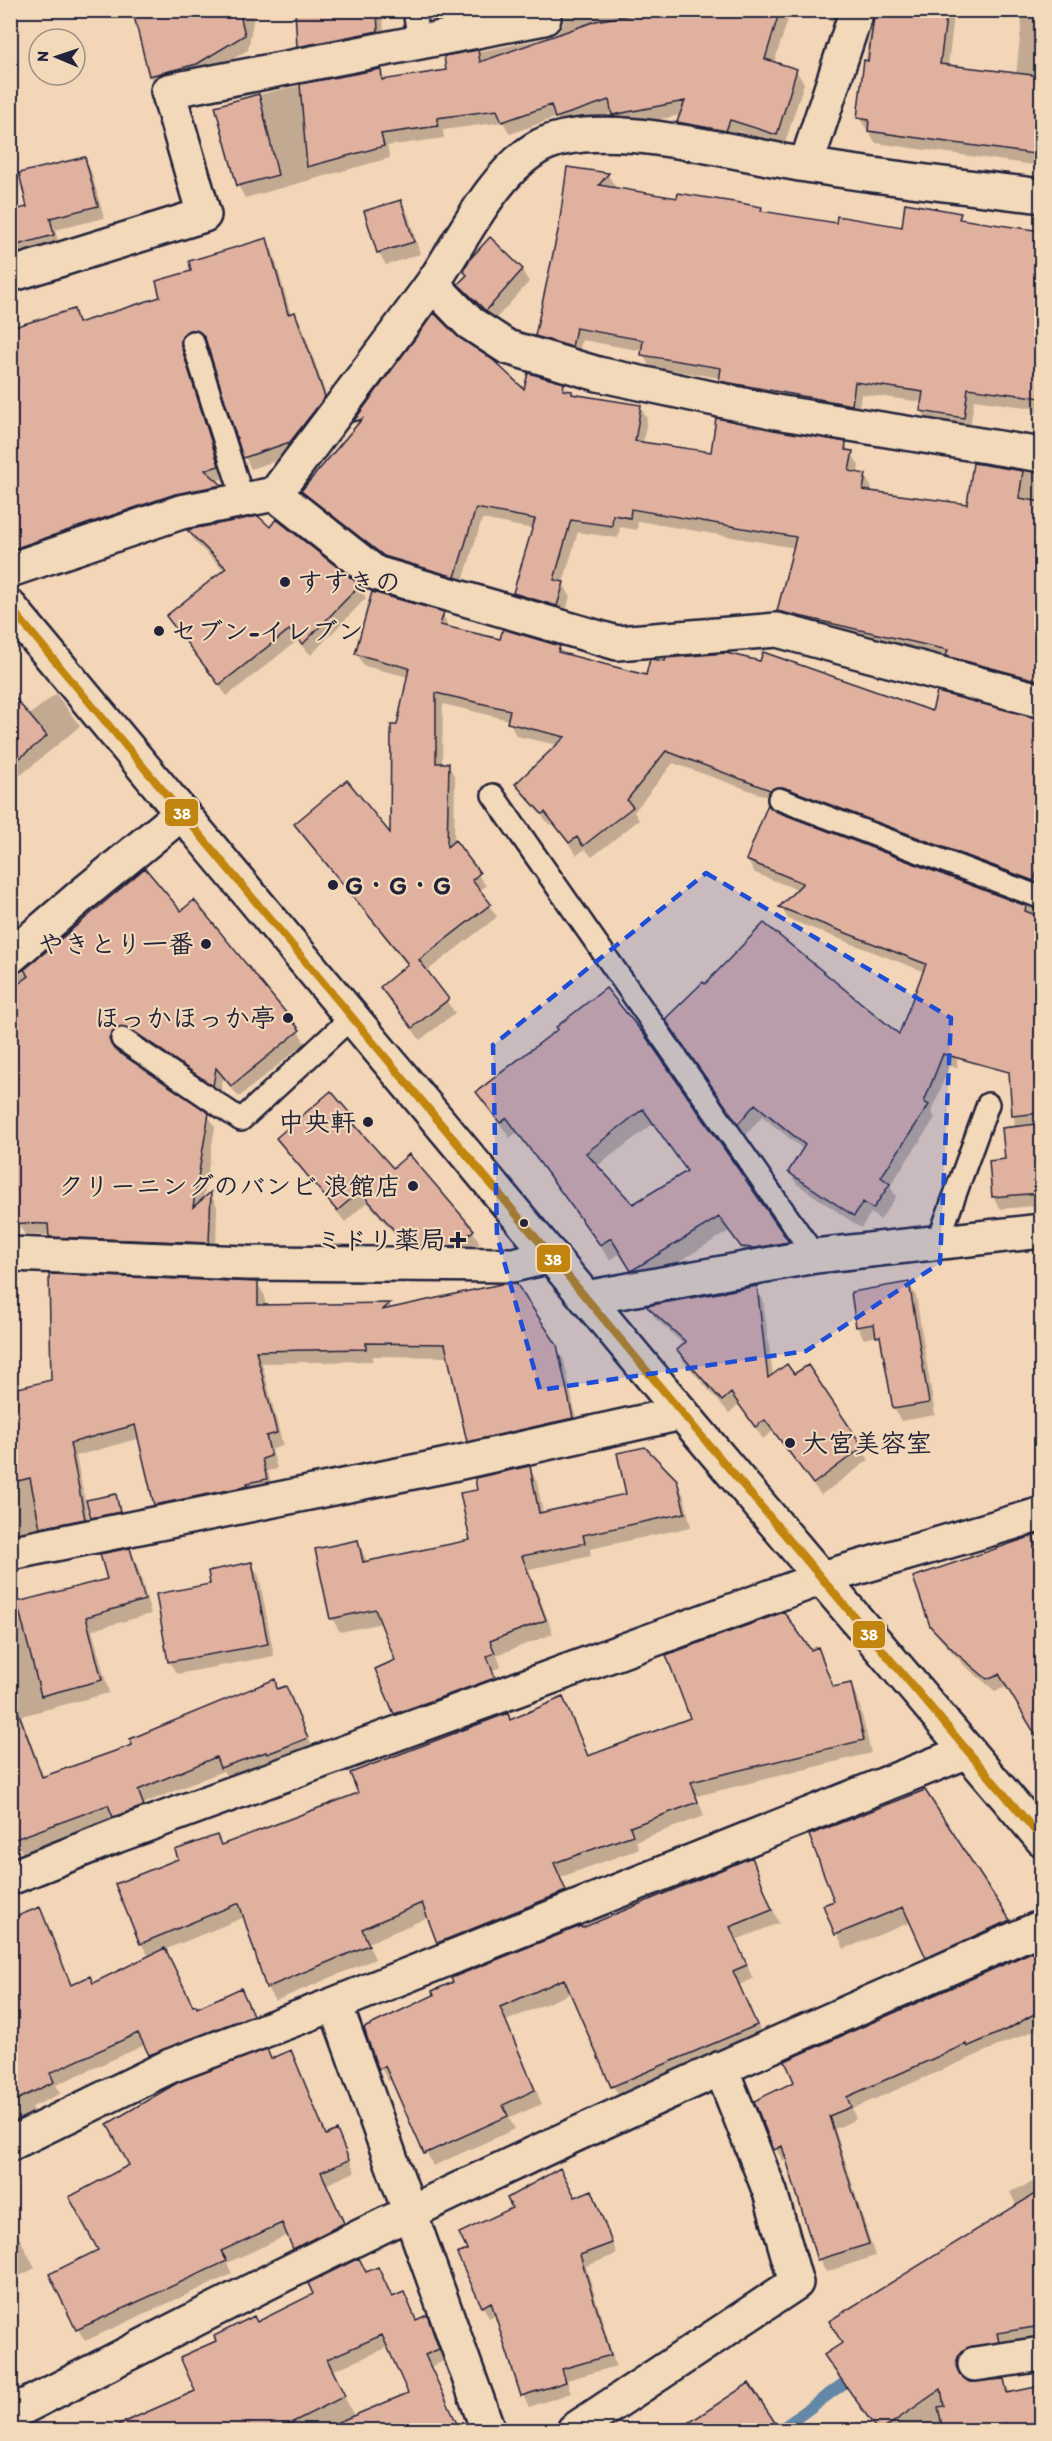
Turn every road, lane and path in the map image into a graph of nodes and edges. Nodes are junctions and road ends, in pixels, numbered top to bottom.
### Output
1 (857, 10) edge
2 (544, 18) dead end
3 (417, 26) edge
4 (806, 165) junction
5 (1041, 196) edge
6 (10, 274) edge
7 (432, 284) junction
8 (193, 342) dead end
9 (1041, 455) edge
10 (275, 494) junction
11 (243, 499) junction
12 (10, 570) edge
13 (16, 622) edge
14 (1041, 701) edge
15 (493, 795) dead end
16 (778, 799) dead end
17 (182, 813) junction
18 (1041, 898) edge
19 (10, 957) edge
20 (352, 1017) junction
21 (122, 1039) dead end
22 (988, 1104) dead end
23 (1041, 1231) edge
24 (937, 1244) junction
25 (10, 1254) edge
26 (552, 1256) junction
27 (815, 1256) junction
28 (586, 1298) junction
29 (682, 1413) junction
30 (1041, 1514) edge
31 (10, 1553) edge
32 (822, 1578) junction
33 (968, 1751) junction
34 (1041, 1839) edge
35 (10, 1878) edge
36 (1041, 1927) edge
37 (335, 2004) junction
38 (721, 2068) junction
39 (10, 2144) edge
40 (411, 2212) junction
41 (1041, 2354) edge
42 (975, 2364) dead end
43 (10, 2414) edge
44 (488, 2430) edge
45 (574, 2430) edge

1 - 4 street
2 - 3 street
3 - 6 street
4 - 5 street
4 - 7 street
7 - 9 street
7 - 10 street
8 - 11 lane
10 - 11 street
10 - 14 street
11 - 12 street
13 - 17 street
15 - 27 lane
16 - 18 lane
17 - 19 street
17 - 20 street
20 - 21 lane
20 - 26 street
22 - 24 lane
23 - 24 street
24 - 27 street
25 - 26 street
26 - 28 street
27 - 28 street
28 - 29 street
29 - 31 street
29 - 32 street
30 - 32 street
32 - 33 street
32 - 35 street
33 - 34 street
33 - 37 street
36 - 38 street
37 - 39 street
37 - 40 street
38 - 40 street
38 - 45 street
40 - 43 street
40 - 44 street
41 - 42 street

